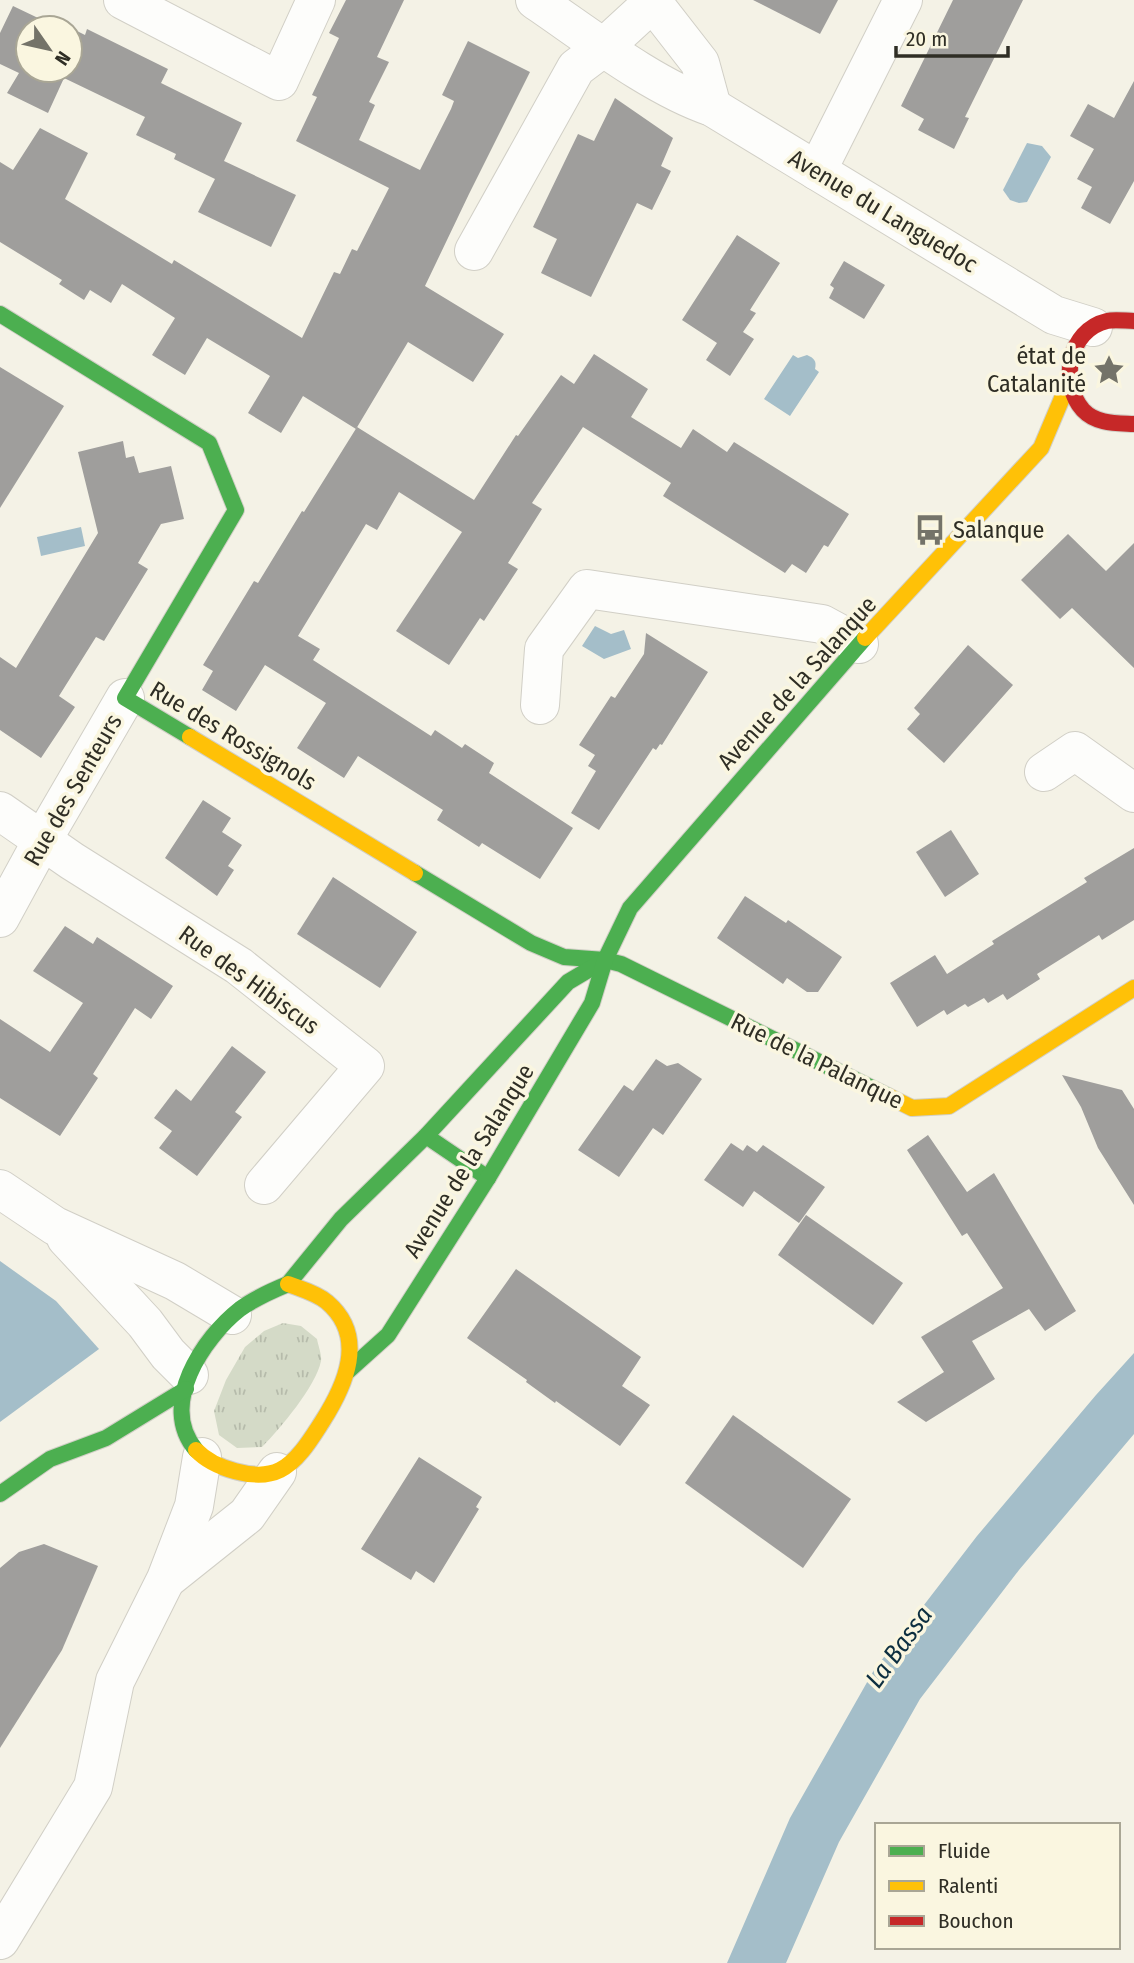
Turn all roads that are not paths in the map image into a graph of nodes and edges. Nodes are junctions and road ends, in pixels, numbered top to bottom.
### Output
1 (123, 0) edge
2 (316, 0) edge
3 (535, 0) edge
4 (903, 0) edge
5 (652, 1) edge
6 (604, 47) junction
7 (712, 107) junction
8 (817, 171) junction
9 (474, 251) dead end
10 (1134, 302) edge
11 (0, 314) edge
12 (1134, 321) edge
13 (1085, 346) junction
14 (1101, 422) junction
15 (1134, 424) edge
16 (1083, 430) dead end
17 (1063, 439) dead end
18 (1041, 448) junction
19 (859, 644) junction
20 (125, 698) junction
21 (540, 705) dead end
22 (1044, 772) dead end
23 (1134, 793) edge
24 (0, 811) edge
25 (43, 839) junction
26 (0, 918) edge
27 (604, 960) junction
28 (1134, 988) edge
29 (426, 1136) junction
30 (488, 1178) junction
31 (264, 1185) dead end
32 (0, 1189) edge
33 (55, 1226) junction
34 (288, 1283) junction
35 (232, 1315) junction
36 (348, 1371) junction
37 (187, 1382) junction
38 (145, 1437) dead end
39 (168, 1437) dead end
40 (106, 1438) junction
41 (195, 1448) junction
42 (278, 1472) junction
43 (0, 1494) edge
44 (166, 1579) junction
45 (0, 1940) edge

1 - 2 street
3 - 6 street, Avenue du Languedoc
4 - 8 street
5 - 6 street
5 - 7 street
6 - 7 street, Avenue du Languedoc
6 - 9 street
7 - 8 street, Avenue du Languedoc
8 - 13 street, Avenue du Languedoc
10 - 13 street
11 - 20 street, Rue des Rossignols
12 - 13 street
13 - 14 street
13 - 18 street, Avenue de la Salanque
14 - 15 street
14 - 16 street
17 - 18 street, Avenue de la Salanque
18 - 19 street, Avenue de la Salanque
19 - 21 street
19 - 27 street, Avenue de la Salanque
20 - 25 street, Rue des Senteurs
20 - 27 street, Rue des Rossignols
22 - 23 street
24 - 25 street, Rue des Hibiscus
25 - 26 street, Rue des Senteurs
25 - 31 street, Rue des Hibiscus
27 - 28 street, Rue de la Palanque
27 - 29 street, Avenue de la Salanque
27 - 30 street, Avenue de la Salanque
29 - 30 street
29 - 34 street, Avenue de la Salanque
30 - 36 street, Avenue de la Salanque
32 - 33 street
33 - 35 street
33 - 37 street
34 - 35 street
34 - 36 street
35 - 37 street
36 - 42 street
37 - 40 street
37 - 41 street
38 - 40 street
39 - 41 street
40 - 43 street
41 - 42 street
41 - 44 street
42 - 44 street
44 - 45 street

